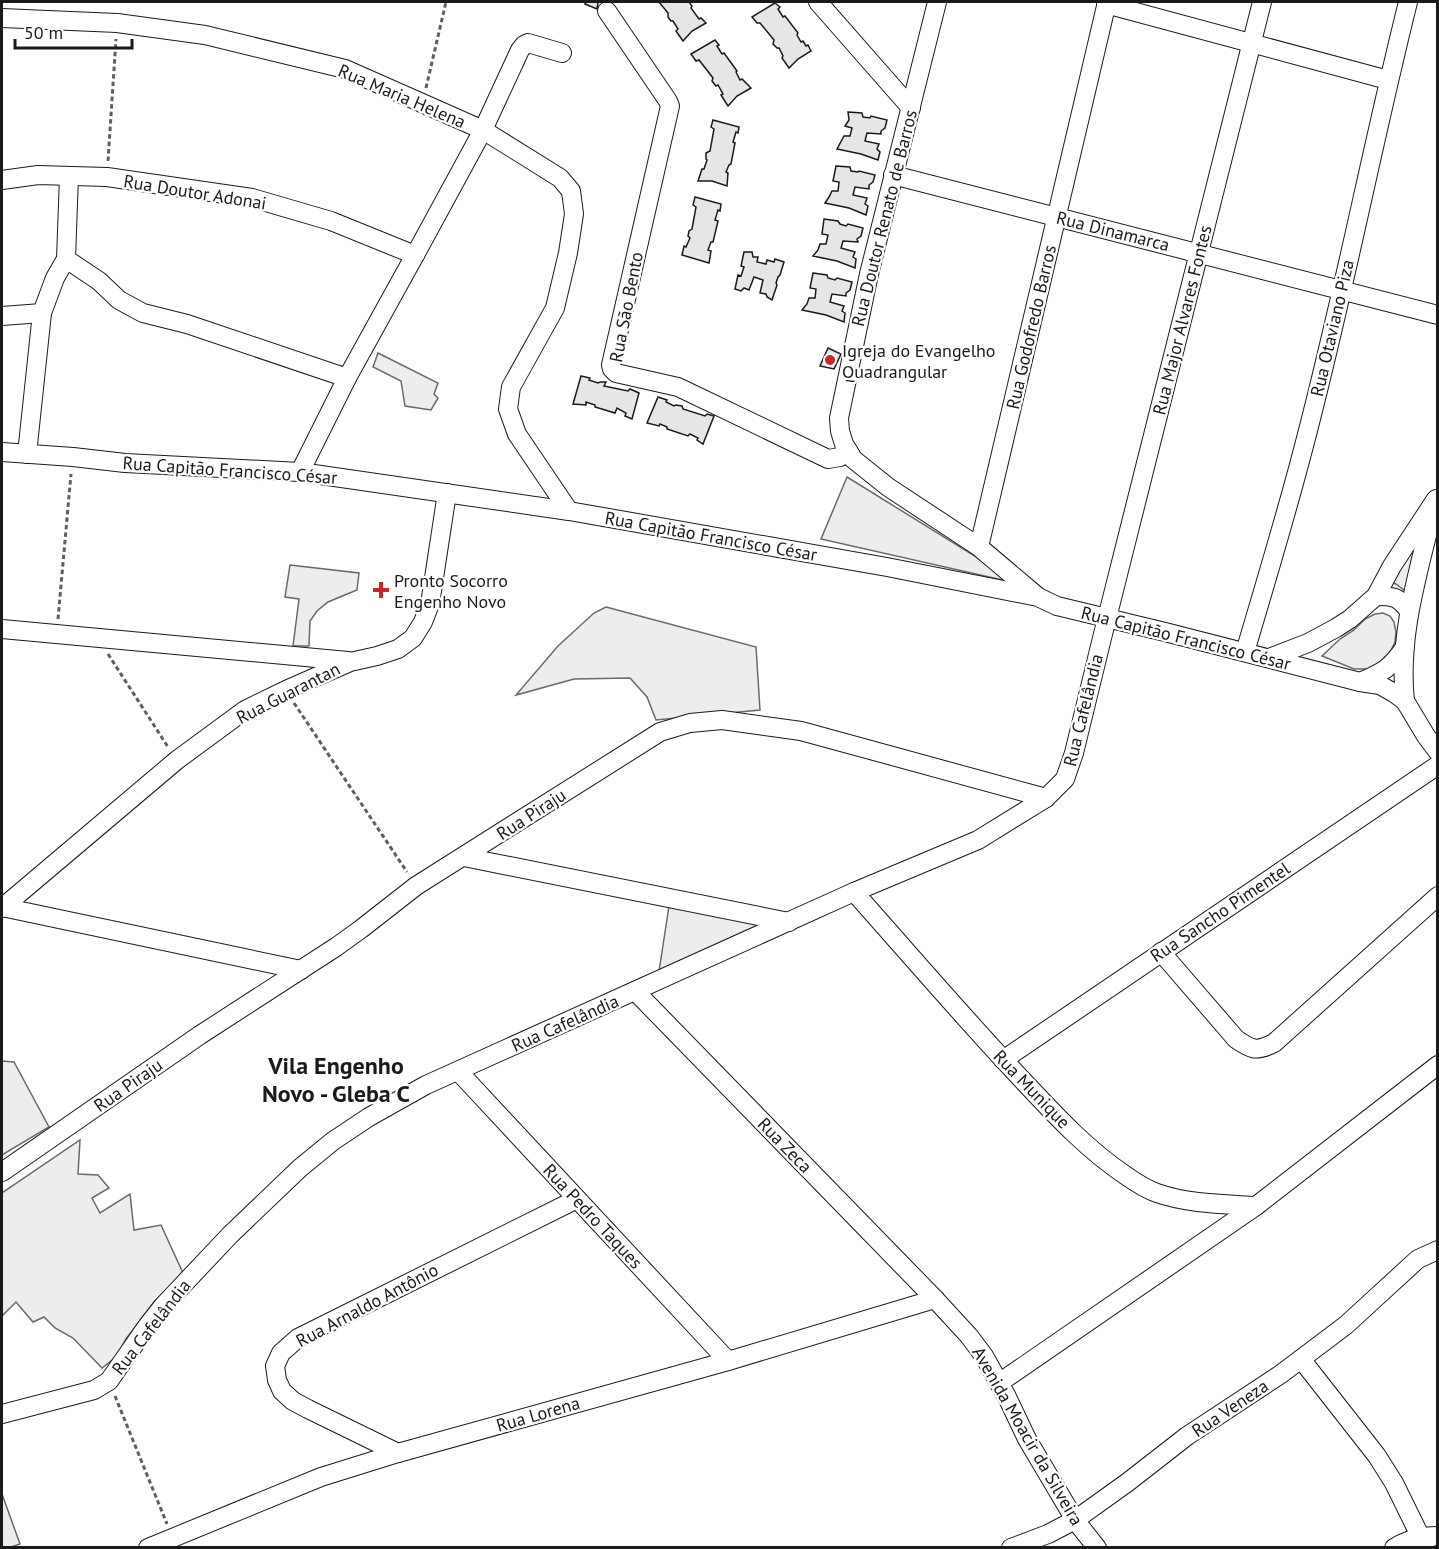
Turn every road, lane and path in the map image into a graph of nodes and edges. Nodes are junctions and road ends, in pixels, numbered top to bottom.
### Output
1 (446, 2) edge
2 (818, 2) edge
3 (937, 2) edge
4 (1262, 2) edge
5 (1408, 2) edge
6 (1107, 3) edge
7 (607, 11) dead end
8 (2, 18) edge
9 (117, 23) junction
10 (1252, 43) junction
11 (562, 53) dead end
12 (1389, 80) junction
13 (423, 104) junction
14 (911, 108) junction
15 (483, 130) junction
16 (893, 175) junction
17 (69, 176) junction
18 (107, 177) junction
19 (2, 180) edge
20 (1057, 217) junction
21 (1199, 254) junction
22 (415, 255) junction
23 (66, 259) junction
24 (1342, 290) junction
25 (42, 313) junction
26 (1437, 315) edge
27 (2, 316) edge
28 (346, 378) junction
29 (2, 452) edge
30 (849, 452) junction
31 (27, 454) junction
32 (73, 457) junction
33 (300, 472) junction
34 (447, 494) junction
35 (1437, 496) edge
36 (569, 511) junction
37 (979, 547) junction
38 (1376, 596) junction
39 (1038, 597) junction
40 (1409, 610) junction
41 (1107, 618) junction
42 (2, 629) edge
43 (57, 634) junction
44 (97, 638) junction
45 (1102, 638) joint
46 (1406, 646) junction
47 (1245, 652) junction
48 (1269, 658) junction
49 (350, 662) junction
50 (1360, 682) junction
51 (286, 690) junction
52 (1405, 701) junction
53 (1437, 752) edge
54 (177, 760) junction
55 (1437, 765) edge
56 (1046, 798) junction
57 (464, 857) junction
58 (416, 886) junction
59 (854, 892) junction
60 (1437, 896) edge
61 (2, 908) edge
62 (789, 922) junction
63 (1161, 952) junction
64 (301, 970) junction
65 (635, 991) junction
66 (1003, 1060) junction
67 (1437, 1065) edge
68 (458, 1071) junction
69 (2, 1172) edge
70 (577, 1199) junction
71 (1256, 1206) junction
72 (1437, 1250) edge
73 (934, 1299) junction
74 (1301, 1359) junction
75 (728, 1361) junction
76 (109, 1380) junction
77 (999, 1383) junction
78 (2, 1414) edge
79 (398, 1453) junction
80 (1075, 1520) junction
81 (172, 1538) junction
82 (1428, 1540) edge
83 (148, 1548) edge
84 (1011, 1548) edge
85 (1097, 1548) edge
86 (1394, 1548) edge

1 - 13 path
2 - 14 street
3 - 14 street, Rua Doutor Renato de Barros
4 - 10 street, Rua Major Alvares Fontes
5 - 12 street, Rua Otaviano Piza
6 - 10 street
6 - 20 street, Rua Godofredo Barros
7 - 30 street, Rua São Bento
8 - 9 street, Rua Maria Helena
9 - 13 street, Rua Maria Helena
9 - 18 path
10 - 12 street
10 - 21 street, Rua Major Alvares Fontes
11 - 15 street
12 - 24 street, Rua Otaviano Piza
13 - 15 street, Rua Maria Helena
14 - 16 street, Rua Doutor Renato de Barros
15 - 22 street
15 - 36 street, Rua Maria Helena
16 - 20 street, Rua Dinamarca
16 - 30 street, Rua Doutor Renato de Barros
17 - 18 street, Rua Doutor Adonai
17 - 19 street, Rua Doutor Adonai
17 - 23 street
18 - 22 street, Rua Doutor Adonai
20 - 21 street, Rua Dinamarca
20 - 37 street, Rua Godofredo Barros
21 - 24 street, Rua Dinamarca
21 - 41 street, Rua Major Alvares Fontes
22 - 28 street
23 - 25 street
23 - 28 street
24 - 26 street, Rua Dinamarca
24 - 47 street, Rua Otaviano Piza
25 - 27 street
25 - 31 street
28 - 33 street
29 - 31 street, Rua Capitão Francisco César
30 - 37 street, Rua Doutor Renato de Barros
31 - 32 street, Rua Capitão Francisco César
32 - 33 street, Rua Capitão Francisco César
32 - 43 path
33 - 34 street, Rua Capitão Francisco César
34 - 36 street, Rua Capitão Francisco César
34 - 49 street, Rua Guarantan
35 - 38 street
35 - 40 street
36 - 39 street, Rua Capitão Francisco César
37 - 39 street, Rua Doutor Renato de Barros
38 - 40 street
38 - 48 street
39 - 41 street, Rua Capitão Francisco César
40 - 46 street
41 - 45 street, Rua Major Alvares Fontes
41 - 47 street, Rua Capitão Francisco César
42 - 43 street
43 - 44 street
44 - 49 street
44 - 54 path
45 - 56 street, Rua Cafelândia
46 - 50 street
46 - 52 street
47 - 48 street, Rua Capitão Francisco César
48 - 50 street, Rua Capitão Francisco César
49 - 51 street, Rua Guarantan
50 - 52 street, Rua Capitão Francisco César
51 - 54 street, Rua Guarantan
51 - 58 path
52 - 53 street
54 - 61 street, Rua Guarantan
55 - 63 street, Rua Sancho Pimentel
56 - 57 street, Rua Piraju
56 - 59 street, Rua Cafelândia
57 - 58 street, Rua Piraju
57 - 62 street
58 - 64 street, Rua Piraju
59 - 62 street, Rua Cafelândia
59 - 66 street, Rua Munique
60 - 63 street
61 - 64 street
62 - 65 street, Rua Cafelândia
63 - 66 street, Rua Sancho Pimentel
64 - 69 street, Rua Piraju
65 - 68 street, Rua Cafelândia
65 - 73 street, Rua Zeca
66 - 71 street, Rua Munique
67 - 71 street
68 - 70 street, Rua Pedro Taques
68 - 76 street, Rua Cafelândia
70 - 75 street, Rua Pedro Taques
70 - 79 street, Rua Arnaldo Antônio
71 - 77 street
72 - 74 street, Rua Veneza
73 - 75 street, Rua Lorena
73 - 77 street, Avenida Moacir da Silveira
74 - 80 street, Rua Veneza
74 - 82 street
75 - 79 street, Rua Lorena
76 - 78 street, Rua Cafelândia
76 - 81 path
77 - 80 street, Avenida Moacir da Silveira
79 - 81 street, Rua Lorena
80 - 84 street, Rua Veneza
80 - 85 street, Avenida Moacir da Silveira
81 - 83 street, Rua Lorena
82 - 86 street

